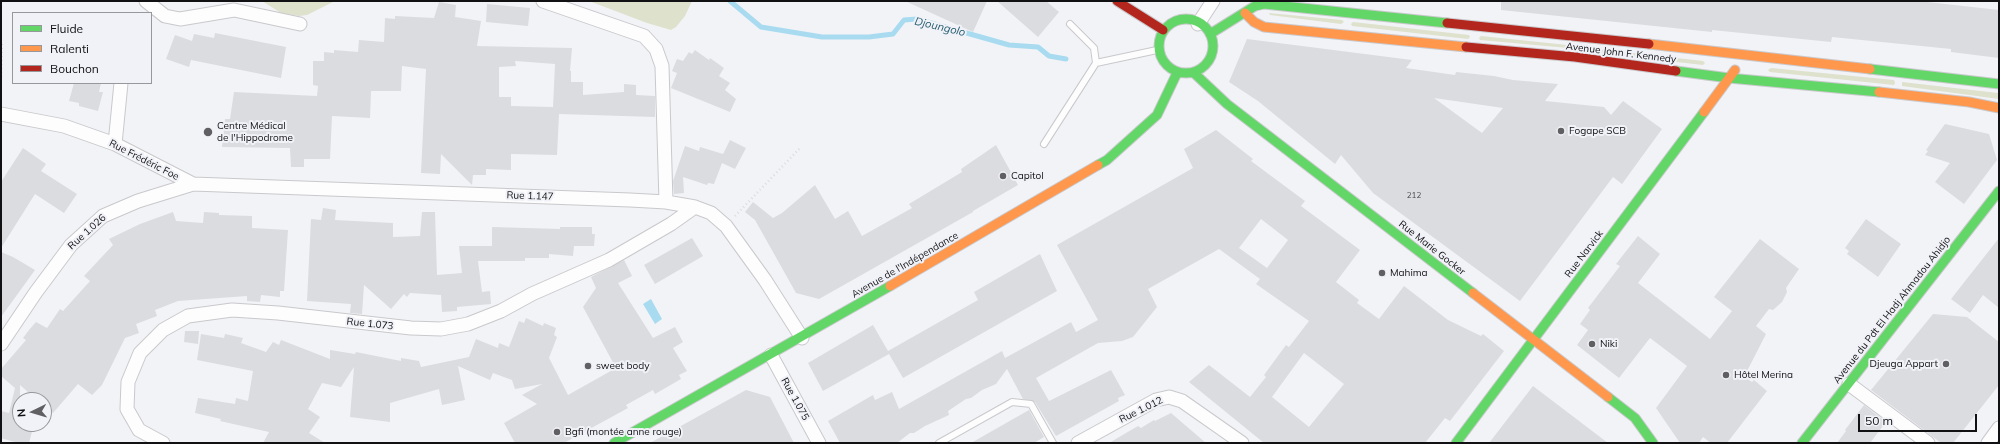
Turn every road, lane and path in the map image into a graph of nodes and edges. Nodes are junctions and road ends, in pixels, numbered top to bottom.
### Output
1 (146, 1) edge
2 (543, 1) edge
3 (1117, 1) edge
4 (1213, 1) edge
5 (1263, 2) edge
6 (1245, 13) junction
7 (1337, 21) junction
8 (300, 24) dead end
9 (1070, 24) dead end
10 (1198, 24) junction
11 (1163, 30) junction
12 (1210, 34) junction
13 (1468, 36) junction
14 (2, 41) dead end
15 (1577, 46) junction
16 (1158, 50) junction
17 (1746, 56) junction
18 (1096, 63) junction
19 (1177, 73) junction
20 (1194, 73) junction
21 (1, 78) edge
22 (1729, 78) junction
23 (121, 84) edge
24 (1999, 84) edge
25 (1999, 108) edge
26 (1, 114) edge
27 (115, 144) junction
28 (1044, 144) dead end
29 (801, 147) dead end
30 (193, 184) junction
31 (1999, 191) edge
32 (666, 202) junction
33 (695, 207) junction
34 (726, 226) junction
35 (3, 336) edge
36 (802, 338) junction
37 (1533, 340) junction
38 (771, 355) junction
39 (1848, 384) junction
40 (1999, 428) edge
41 (163, 443) edge
42 (614, 443) edge
43 (820, 443) edge
44 (939, 443) edge
45 (1053, 443) edge
46 (1078, 443) edge
47 (1242, 443) edge
48 (1456, 443) edge
49 (1653, 443) edge
50 (1802, 443) edge
51 (1928, 443) edge
52 (1988, 443) edge

1 - 8 street
2 - 32 street
3 - 11 main road
4 - 10 street
5 - 6 main road, Avenue John F. Kennedy
5 - 7 main road, Avenue John F. Kennedy
6 - 7 main road, Avenue John F. Kennedy
6 - 12 main road, Avenue John F. Kennedy
7 - 13 main road, Avenue John F. Kennedy
7 - 13 main road, Avenue John F. Kennedy
9 - 18 lane
10 - 11 main road
10 - 12 main road
11 - 16 main road
12 - 20 main road
13 - 15 main road, Avenue John F. Kennedy
13 - 15 main road, Avenue John F. Kennedy
14 - 21 path
15 - 17 main road, Avenue John F. Kennedy
15 - 22 main road, Avenue John F. Kennedy
16 - 18 lane
16 - 19 main road
17 - 22 main road, Rue Narvick
17 - 24 main road, Avenue John F. Kennedy
18 - 28 lane
19 - 20 main road
19 - 36 main road, Avenue de l'Indépendance
20 - 37 main road, Rue Marie Gocker
22 - 25 main road, Avenue John F. Kennedy
22 - 37 main road, Rue Narvick
23 - 27 street
26 - 27 street, Rue Frédéric Foe
27 - 30 street, Rue Frédéric Foe
29 - 34 path
30 - 32 street, Rue 1.147
30 - 35 street, Rue 1.026
31 - 39 main road, Avenue du Pdt El Hadj Ahmadou Ahidjo
32 - 33 street, Rue 1.147
33 - 34 street, Rue 1.147
33 - 41 street, Rue 1.073
34 - 36 street, Rue 1.147
36 - 38 main road, Avenue de l'Indépendance
37 - 48 main road, Rue Narvick
37 - 49 main road, Rue Marie Gocker
38 - 42 main road, Avenue de l'Indépendance
38 - 43 street, Rue 1.075
39 - 50 main road, Avenue du Pdt El Hadj Ahmadou Ahidjo
39 - 51 street
40 - 52 street
44 - 45 lane
46 - 47 street, Rue 1.012

